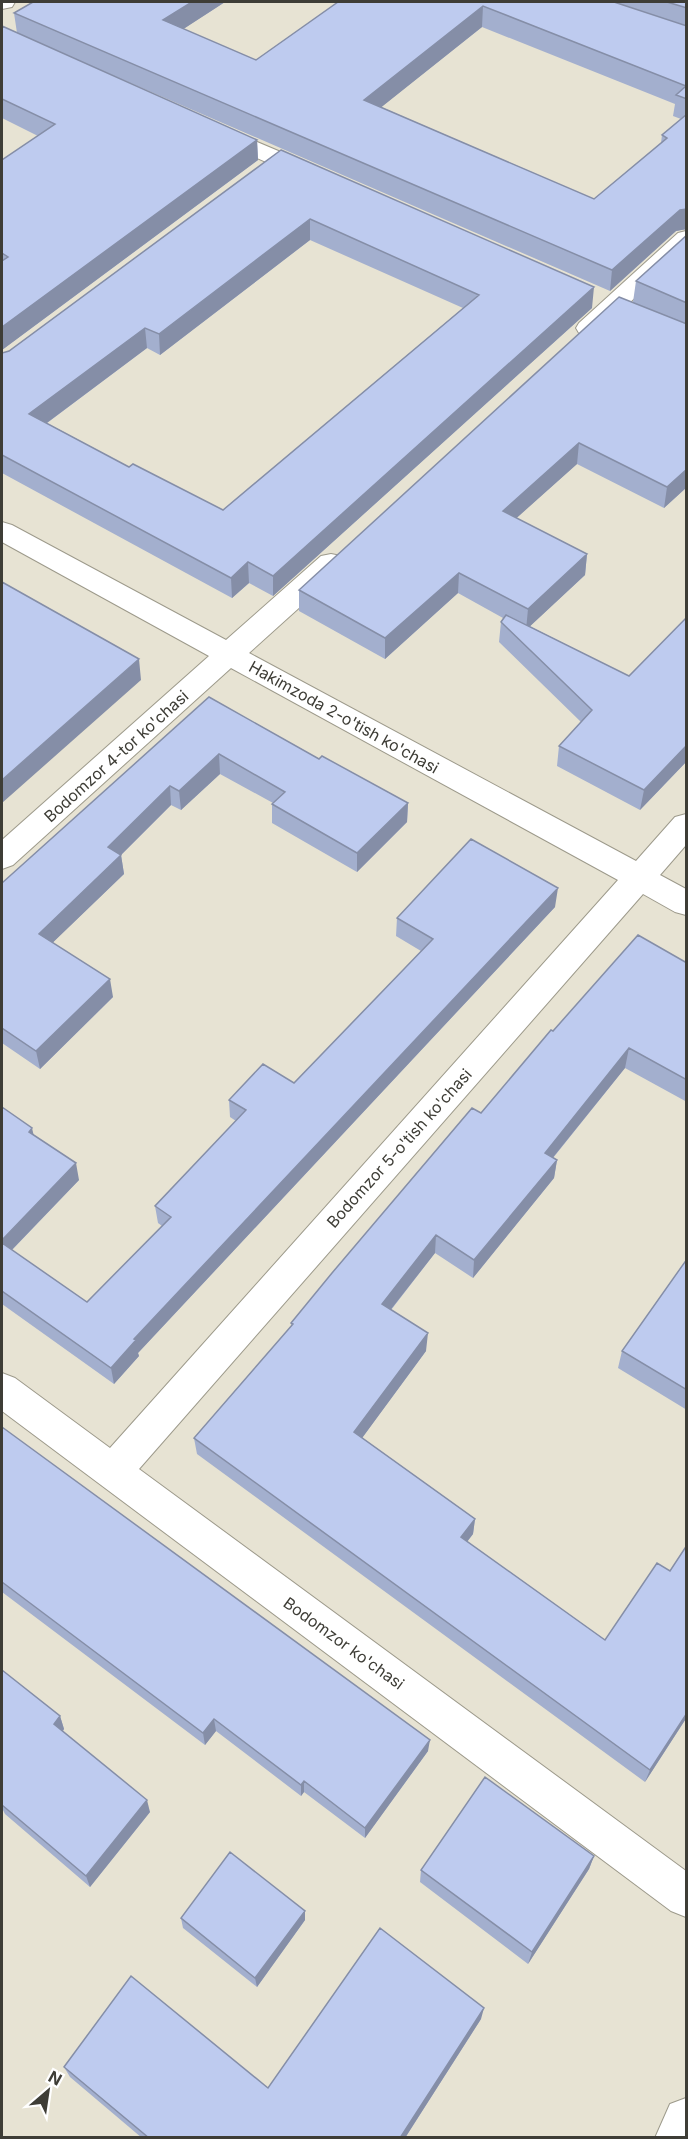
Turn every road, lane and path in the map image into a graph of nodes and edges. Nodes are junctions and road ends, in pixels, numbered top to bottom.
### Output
1 (193, 121) edge
2 (332, 182) edge
3 (687, 238) edge
4 (569, 345) edge
5 (2, 531) edge
6 (352, 544) edge
7 (230, 655) junction
8 (687, 825) edge
9 (2, 857) edge
10 (639, 878) junction
11 (687, 903) edge
12 (2, 1390) edge
13 (112, 1472) junction
14 (687, 1896) edge
15 (687, 2120) edge
16 (676, 2138) edge

1 - 2 street
3 - 4 street
5 - 7 street, Hakimzoda 2-o'tish ko'chasi
6 - 7 street, Bodomzor 4-tor ko'chasi
7 - 9 street, Bodomzor 4-tor ko'chasi
7 - 10 street, Hakimzoda 2-o'tish ko'chasi
8 - 10 street, Bodomzor 5-o'tish ko'chasi
10 - 11 street, Hakimzoda 2-o'tish ko'chasi
10 - 13 street, Bodomzor 5-o'tish ko'chasi
12 - 13 street, Bodomzor ko'chasi
13 - 14 street, Bodomzor ko'chasi
15 - 16 street

